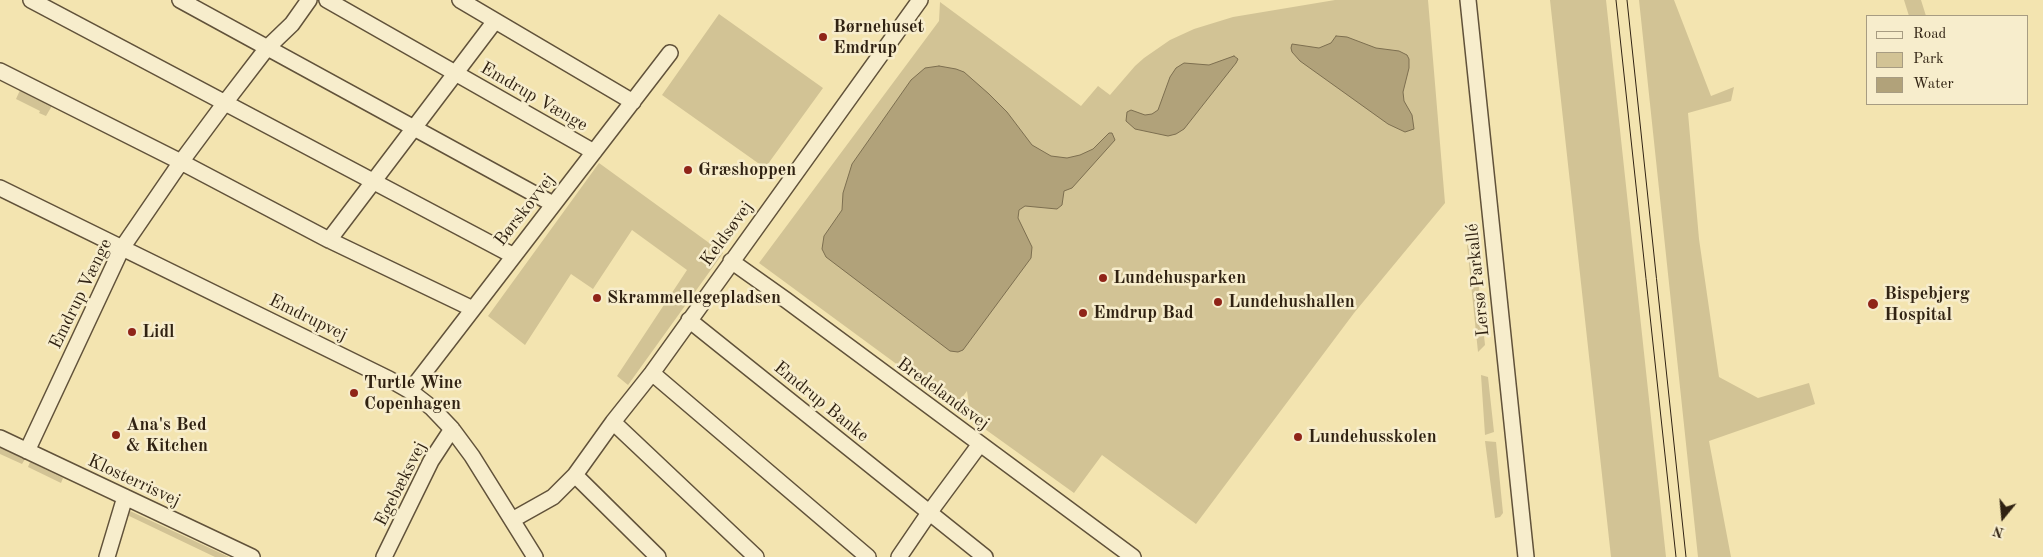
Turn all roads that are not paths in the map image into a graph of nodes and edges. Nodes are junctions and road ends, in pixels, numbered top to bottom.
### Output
1 (31, 0) edge
2 (180, 0) edge
3 (309, 0) edge
4 (327, 0) edge
5 (460, 0) edge
6 (920, 0) edge
7 (1468, 0) edge
8 (496, 21) junction
9 (267, 48) junction
10 (670, 53) dead end
11 (0, 71) edge
12 (455, 74) junction
13 (633, 102) junction
14 (224, 104) junction
15 (413, 127) junction
16 (594, 152) junction
17 (181, 162) junction
18 (372, 183) junction
19 (0, 188) edge
20 (553, 204) junction
21 (329, 240) junction
22 (122, 248) junction
23 (514, 256) junction
24 (731, 261) junction
25 (473, 309) junction
26 (689, 320) junction
27 (652, 373) junction
28 (410, 391) junction
29 (613, 422) junction
30 (452, 429) junction
31 (0, 438) edge
32 (980, 444) junction
33 (27, 451) junction
34 (575, 475) junction
35 (125, 498) junction
36 (929, 513) junction
37 (512, 520) junction
38 (107, 557) edge
39 (252, 557) edge
40 (384, 557) edge
41 (535, 557) edge
42 (658, 557) edge
43 (756, 557) edge
44 (868, 557) edge
45 (899, 557) edge
46 (985, 557) edge
47 (1133, 557) edge
48 (1526, 557) edge

1 - 14 street
2 - 9 street
3 - 9 street, Emdrup Vænge
4 - 12 street, Emdrup Vænge
5 - 8 street
6 - 24 street, Keldsøvej
7 - 48 street, Lersø Parkallé
8 - 12 street, Emdrup Vænge
8 - 13 street
9 - 14 street, Emdrup Vænge
9 - 15 street
10 - 13 street, Børskovvej
11 - 17 street
12 - 15 street, Emdrup Vænge
12 - 16 street, Emdrup Vænge
13 - 16 street, Børskovvej
14 - 17 street, Emdrup Vænge
14 - 18 street
15 - 18 street, Emdrup Vænge
15 - 20 street
16 - 20 street, Børskovvej
17 - 21 street
17 - 22 street, Emdrup Vænge
18 - 21 street, Emdrup Vænge
18 - 23 street
19 - 22 street, Emdrupvej
20 - 23 street, Børskovvej
21 - 25 street
22 - 28 street, Emdrupvej
22 - 33 street, Emdrup Vænge
23 - 25 street, Børskovvej
24 - 26 street, Keldsøvej
24 - 32 street, Bredelandsvej
25 - 28 street, Børskovvej
26 - 27 street, Keldsøvej
26 - 36 street, Emdrup Banke
27 - 29 street, Keldsøvej
27 - 44 street
28 - 30 street, Emdrupvej
29 - 34 street, Keldsøvej
29 - 43 street
30 - 37 street, Emdrupvej
30 - 40 street, Egebæksvej
31 - 33 street, Klosterrisvej
32 - 36 street
32 - 47 street, Bredelandsvej
33 - 35 street, Klosterrisvej
34 - 37 street, Keldsøvej
34 - 42 street
35 - 38 street
35 - 39 street, Klosterrisvej
36 - 45 street
36 - 46 street, Emdrup Banke
37 - 41 street, Emdrupvej

